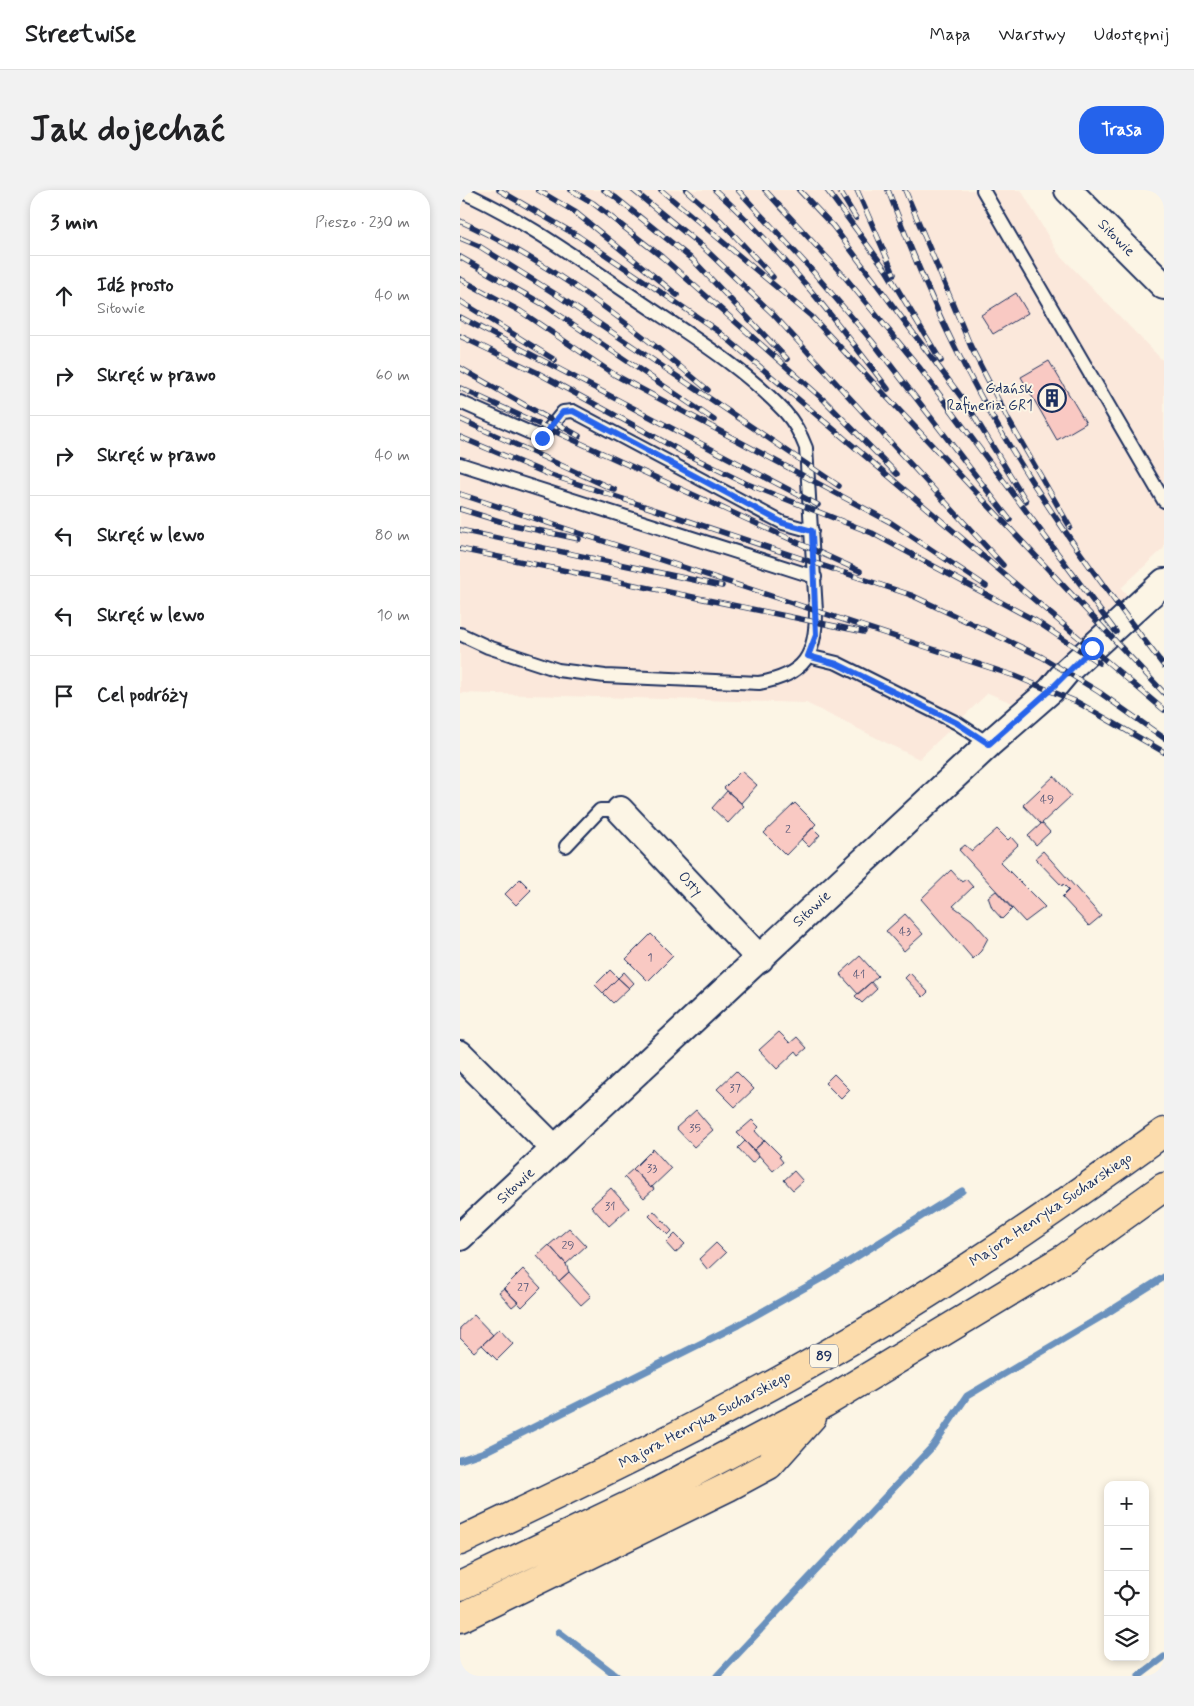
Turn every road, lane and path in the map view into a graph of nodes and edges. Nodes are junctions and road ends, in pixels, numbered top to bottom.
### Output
1 (983, 190) edge
2 (1068, 190) edge
3 (460, 191) edge
4 (1164, 286) edge
5 (460, 402) edge
6 (460, 464) edge
7 (1164, 501) edge
8 (812, 531) junction
9 (814, 578) junction
10 (1164, 582) edge
11 (460, 634) edge
12 (808, 656) junction
13 (989, 744) junction
14 (620, 810) joint
15 (566, 846) dead end
16 (760, 958) junction
17 (460, 1054) edge
18 (1164, 1132) edge
19 (555, 1149) junction
20 (1164, 1187) edge
21 (460, 1237) edge
22 (825, 1403) junction
23 (460, 1541) edge
24 (460, 1586) edge
25 (460, 1618) edge

1 - 7 lane
2 - 4 street, Sitowie
3 - 8 lane
5 - 8 lane
6 - 9 lane
8 - 9 lane
9 - 12 lane
10 - 13 street, Sitowie
11 - 12 lane
12 - 13 lane
13 - 16 street, Sitowie
14 - 15 lane
14 - 16 street, Osty
16 - 19 street, Sitowie
17 - 19 street
18 - 23 highway, Majora Henryka Sucharskiego / 89
19 - 21 street, Sitowie
20 - 22 highway
22 - 24 highway
22 - 25 highway

